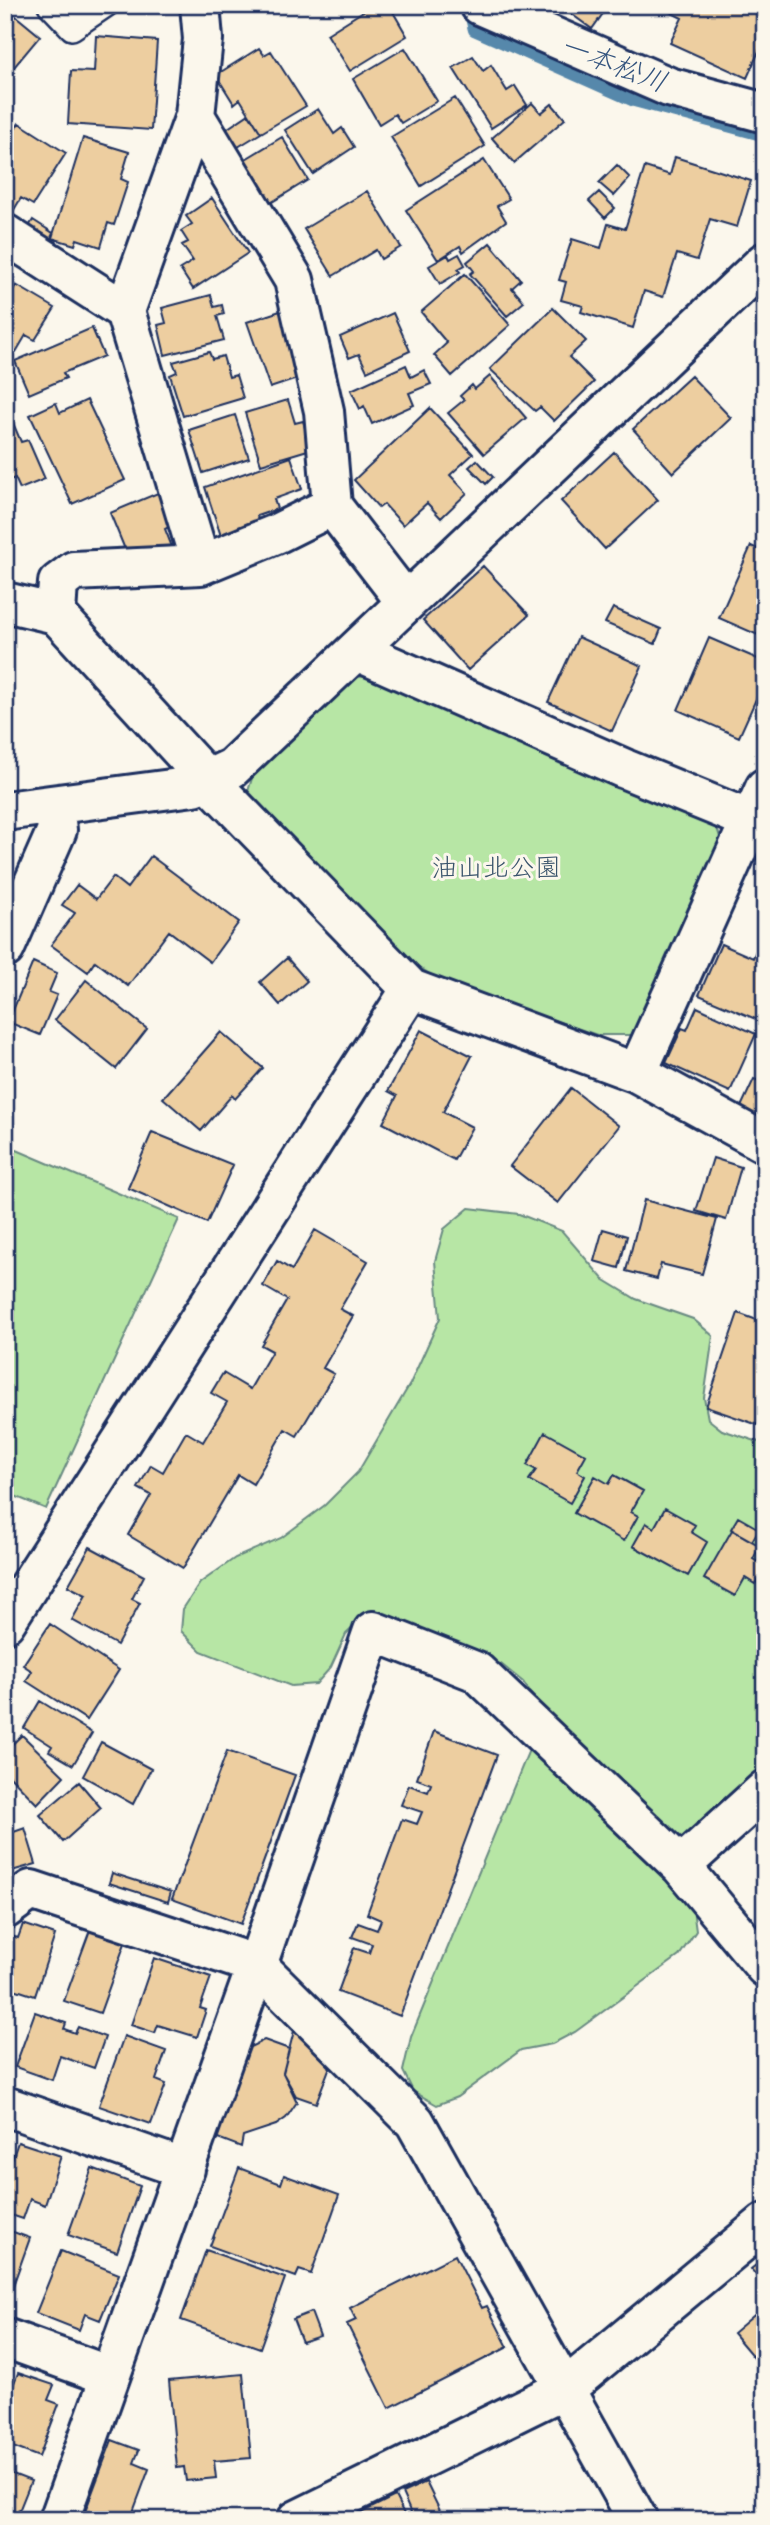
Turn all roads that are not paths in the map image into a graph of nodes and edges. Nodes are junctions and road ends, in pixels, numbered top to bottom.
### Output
1 (50, 5) edge
2 (106, 5) edge
3 (200, 5) edge
4 (485, 6) edge
5 (765, 113) edge
6 (195, 116) junction
7 (5, 234) edge
8 (765, 262) edge
9 (125, 311) junction
10 (332, 506) junction
11 (201, 565) junction
12 (5, 602) edge
13 (406, 602) junction
14 (56, 614) junction
15 (357, 651) junction
16 (208, 780) junction
17 (758, 804) edge
18 (54, 805) junction
19 (5, 811) edge
20 (5, 948) edge
21 (411, 989) junction
22 (637, 1073) junction
23 (765, 1143) edge
24 (5, 1623) edge
25 (765, 1790) edge
26 (681, 1866) junction
27 (5, 1909) edge
28 (257, 1965) junction
29 (765, 1967) edge
30 (5, 2106) edge
31 (185, 2169) junction
32 (765, 2223) edge
33 (5, 2337) edge
34 (110, 2376) junction
35 (566, 2388) junction
36 (59, 2520) edge
37 (297, 2520) edge
38 (638, 2520) edge

1 - 2 lane
3 - 6 street
4 - 5 street
6 - 9 street
6 - 10 street
7 - 9 street
8 - 13 street
9 - 11 street
10 - 11 street
10 - 13 street
11 - 14 street
12 - 14 street
13 - 15 street
14 - 16 street
15 - 16 street
15 - 17 street
16 - 18 street
16 - 21 street
17 - 22 street
18 - 19 street
18 - 20 street
21 - 22 street
21 - 24 street
22 - 23 street
25 - 26 street
26 - 28 street
26 - 29 street
27 - 28 street
28 - 31 street
28 - 35 street
30 - 31 street
31 - 34 street
32 - 35 street
33 - 34 street
34 - 36 street
35 - 37 street
35 - 38 street

